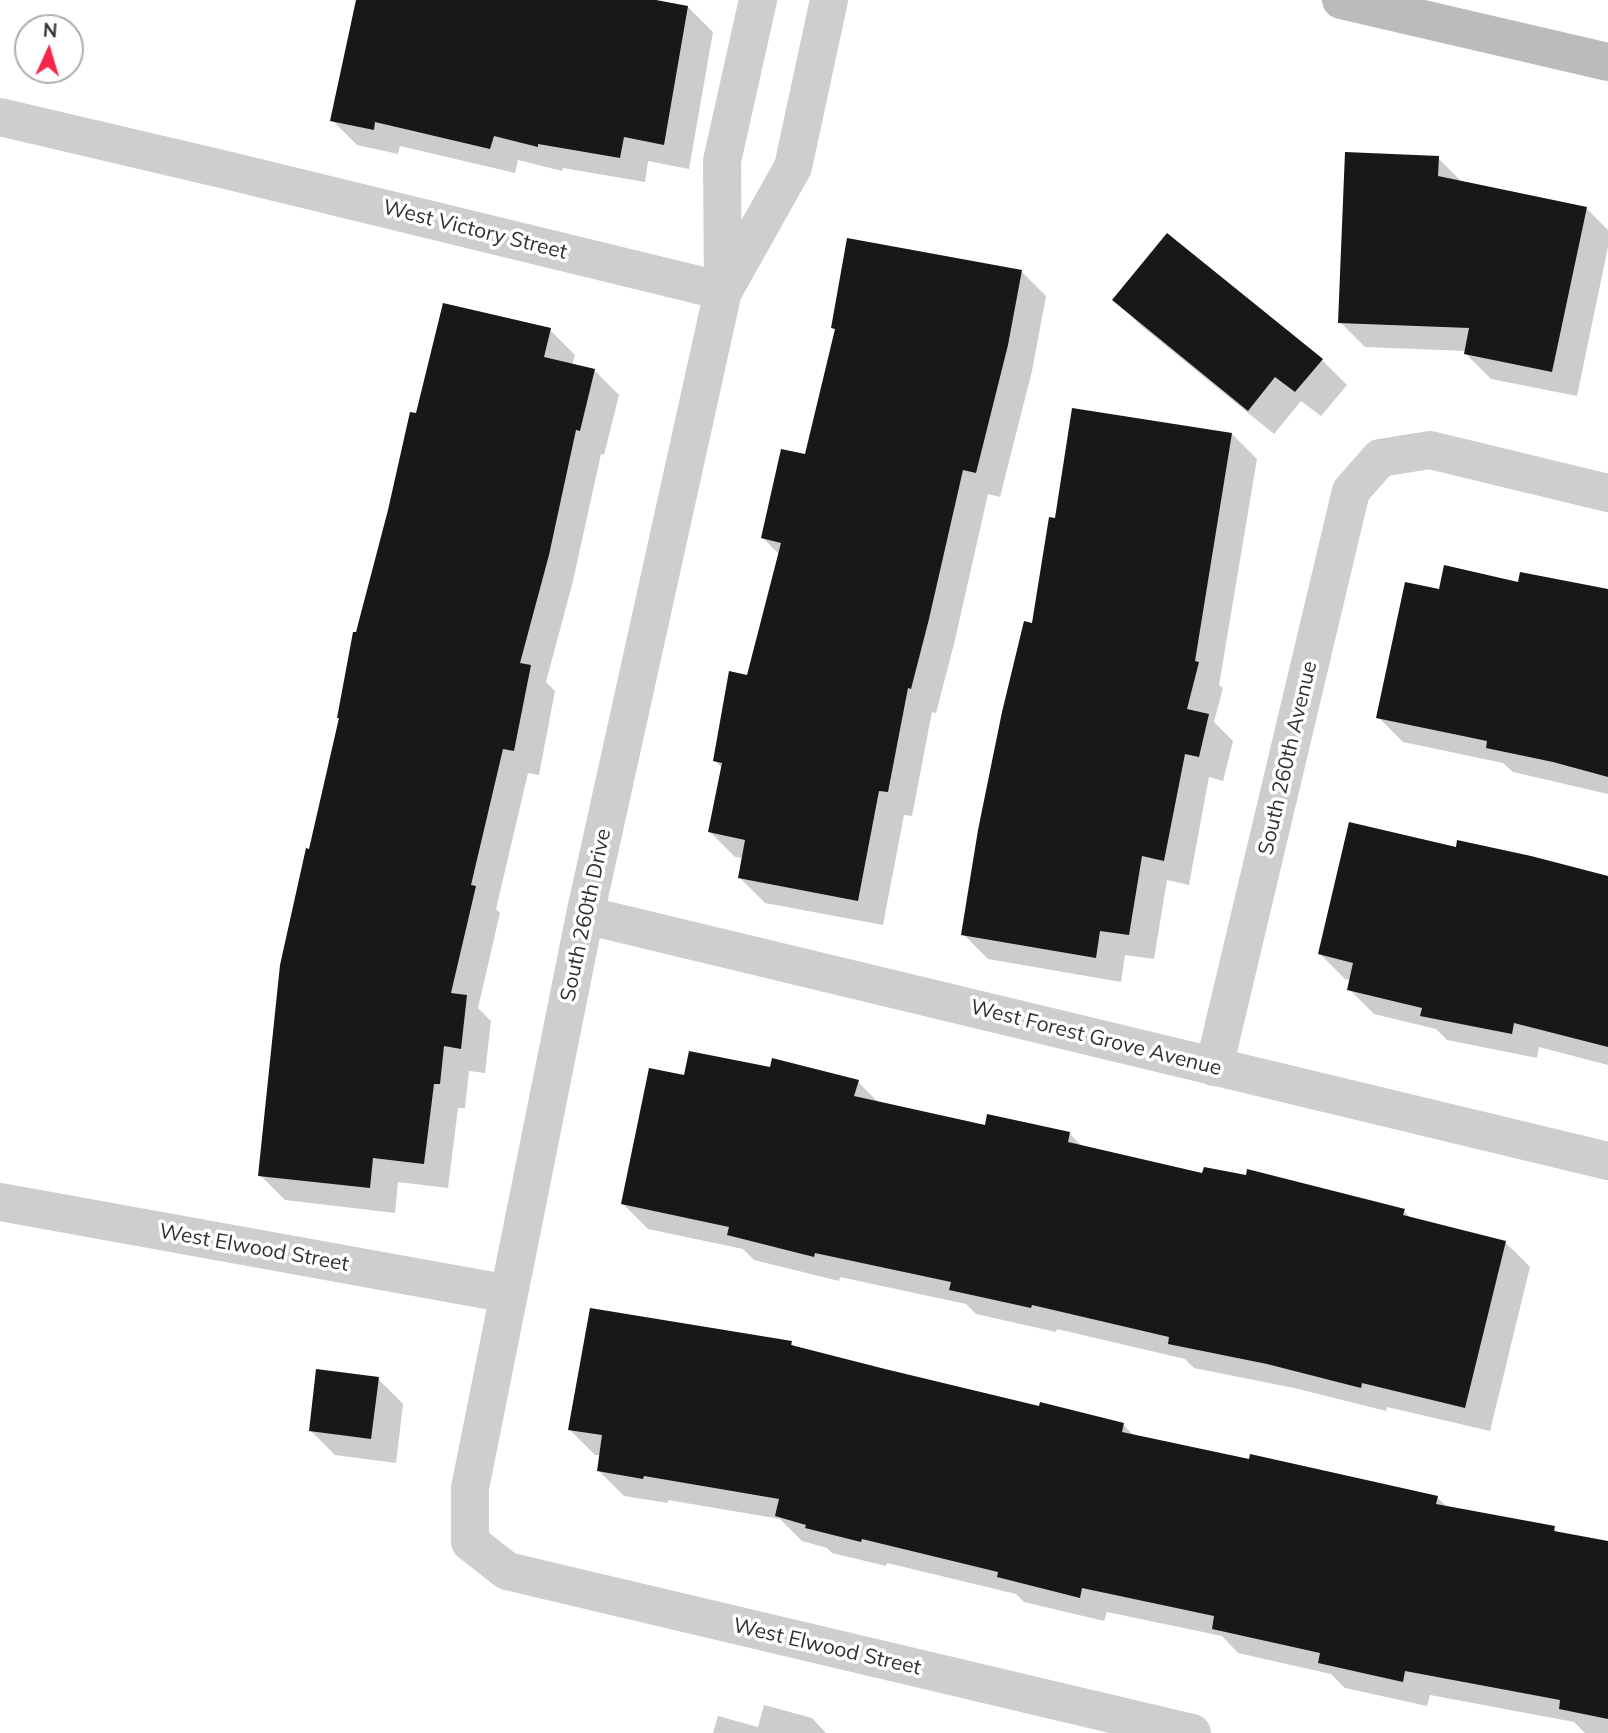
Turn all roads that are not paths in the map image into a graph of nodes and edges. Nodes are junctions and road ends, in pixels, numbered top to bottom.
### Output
1 (758, 0) edge
2 (830, 0) edge
3 (1341, 0) edge
4 (1608, 62) edge
5 (0, 117) edge
6 (723, 291) junction
7 (1608, 493) edge
8 (584, 915) junction
9 (1214, 1067) junction
10 (1608, 1161) edge
11 (0, 1202) edge
12 (509, 1294) junction
13 (470, 1542) joint
14 (1192, 1733) edge

1 - 6 street, South 260th Drive
2 - 6 street, South 260th Drive
3 - 4 street
5 - 6 street, West Victory Street
6 - 8 street, South 260th Drive
7 - 9 street, South 260th Avenue
8 - 9 street, West Forest Grove Avenue
8 - 12 street, South 260th Drive
9 - 10 street, West Forest Grove Avenue
11 - 12 street, West Elwood Street
12 - 13 street, South 260th Drive
13 - 14 street, West Elwood Street

